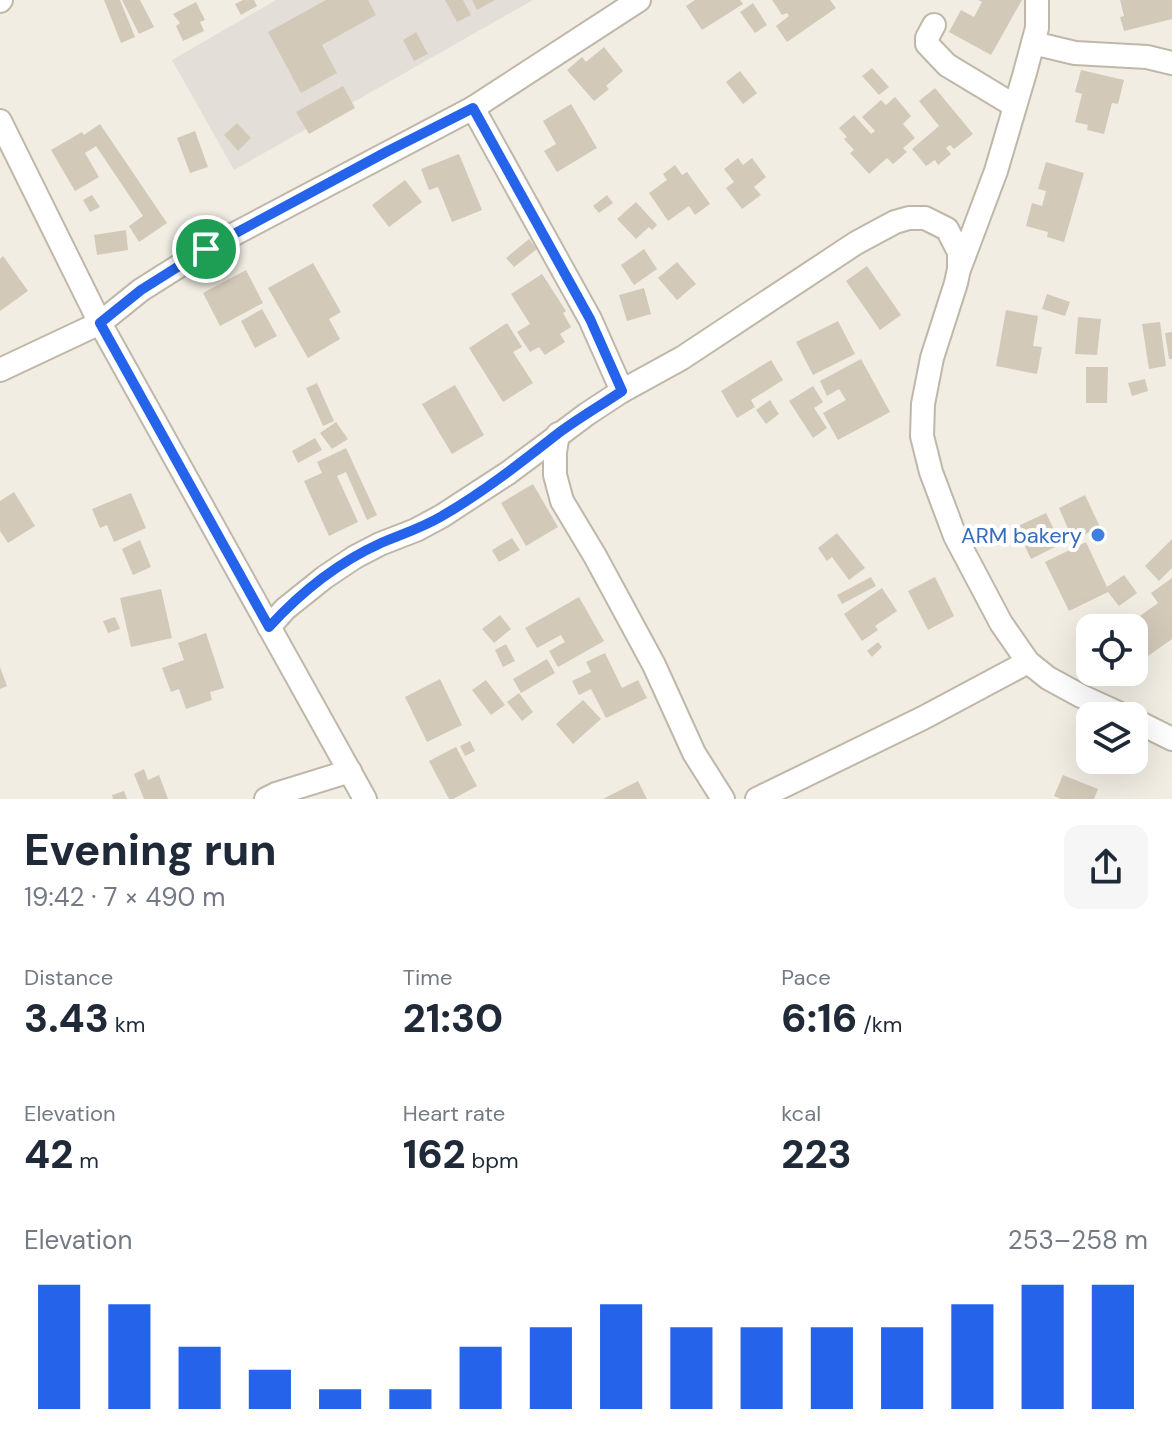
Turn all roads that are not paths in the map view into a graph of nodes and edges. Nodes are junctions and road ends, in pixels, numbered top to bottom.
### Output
1 (1037, 0) edge
2 (632, 2) edge
3 (934, 25) dead end
4 (1033, 43) junction
5 (1172, 63) edge
6 (1015, 106) junction
7 (473, 108) junction
8 (0, 121) edge
9 (959, 269) junction
10 (100, 323) junction
11 (0, 370) edge
12 (622, 391) junction
13 (558, 434) junction
14 (269, 627) junction
15 (1028, 662) junction
16 (1094, 702) edge
17 (1148, 727) edge
18 (1172, 739) edge
19 (350, 771) junction
20 (266, 799) edge
21 (365, 799) edge
22 (723, 799) edge
23 (757, 799) edge

1 - 4 street
2 - 7 street
3 - 6 street
4 - 5 street
4 - 6 street
6 - 9 street
7 - 10 street
7 - 12 street
8 - 10 street
9 - 12 street
9 - 15 street
10 - 11 street
10 - 14 street
12 - 13 street
13 - 14 street
13 - 22 street
14 - 19 street
15 - 16 street
15 - 23 street
17 - 18 street
19 - 20 street
19 - 21 street

